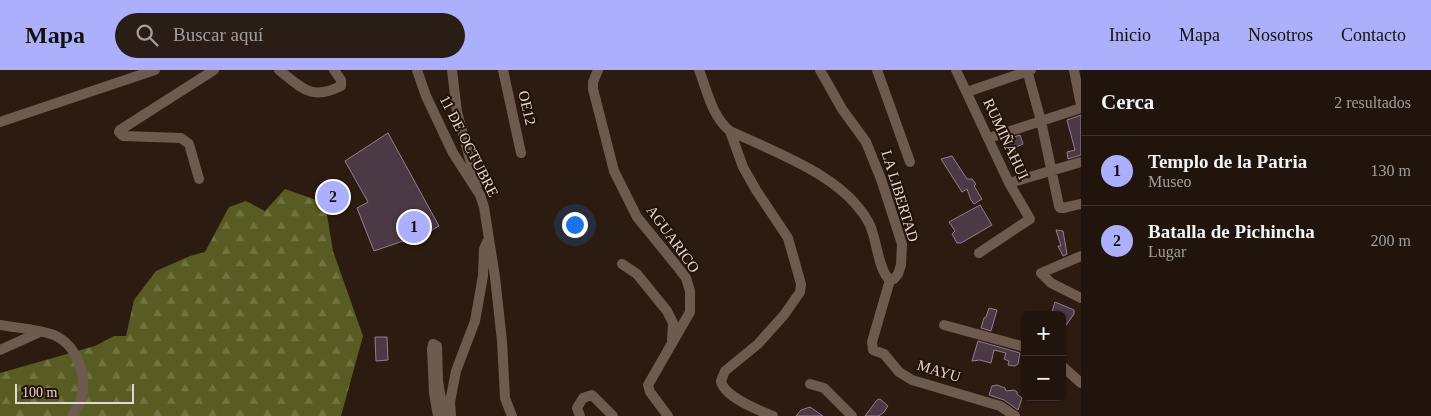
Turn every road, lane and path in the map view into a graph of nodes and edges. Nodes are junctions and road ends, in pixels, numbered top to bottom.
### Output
1 (155, 70) edge
2 (214, 70) edge
3 (279, 70) edge
4 (334, 70) edge
5 (417, 70) edge
6 (452, 70) edge
7 (503, 70) edge
8 (598, 70) edge
9 (700, 70) edge
10 (820, 70) edge
11 (877, 70) edge
12 (956, 70) edge
13 (1029, 70) edge
14 (1074, 70) edge
15 (967, 92) junction
16 (1081, 106) edge
17 (1041, 121) junction
18 (0, 122) edge
19 (730, 131) junction
20 (989, 138) junction
21 (521, 153) dead end
22 (910, 162) dead end
23 (1081, 162) edge
24 (1052, 170) junction
25 (199, 179) dead end
26 (1009, 183) junction
27 (480, 195) junction
28 (1081, 204) edge
29 (489, 236) junction
30 (979, 253) dead end
31 (1081, 256) edge
32 (622, 264) dead end
33 (890, 280) junction
34 (1081, 298) edge
35 (0, 325) edge
36 (944, 325) dead end
37 (40, 332) junction
38 (672, 344) junction
39 (1021, 346) edge
40 (0, 350) edge
41 (1066, 370) edge
42 (1081, 383) edge
43 (810, 384) dead end
44 (72, 416) edge
45 (438, 416) edge
46 (444, 416) edge
47 (451, 416) edge
48 (512, 416) edge
49 (580, 416) edge
50 (613, 416) edge
51 (668, 416) edge
52 (773, 416) edge
53 (852, 416) edge
54 (1015, 416) edge

1 - 18 street
2 - 25 street
3 - 4 street
5 - 27 street, 11 DE OCTUBRE
6 - 27 street
7 - 21 street, OE12
8 - 38 street, AGUARICO
9 - 19 street
10 - 33 street, LA LIBERTAD
11 - 22 street
12 - 15 street, RUMIÑAHUI
13 - 15 street
13 - 17 street
14 - 16 street
15 - 20 street, RUMIÑAHUI
16 - 17 street
17 - 20 street
17 - 24 street
19 - 33 street
19 - 52 street
20 - 26 street, RUMIÑAHUI
23 - 24 street
24 - 26 street
24 - 28 street
26 - 30 street, RUMIÑAHUI
27 - 29 street, 11 DE OCTUBRE
29 - 47 street
29 - 48 street
31 - 34 street
32 - 38 street
33 - 54 street, MAYU
35 - 37 street
36 - 39 street
37 - 40 street
37 - 44 street
38 - 51 street, AGUARICO
41 - 42 street
43 - 53 street
45 - 46 street
49 - 50 street

